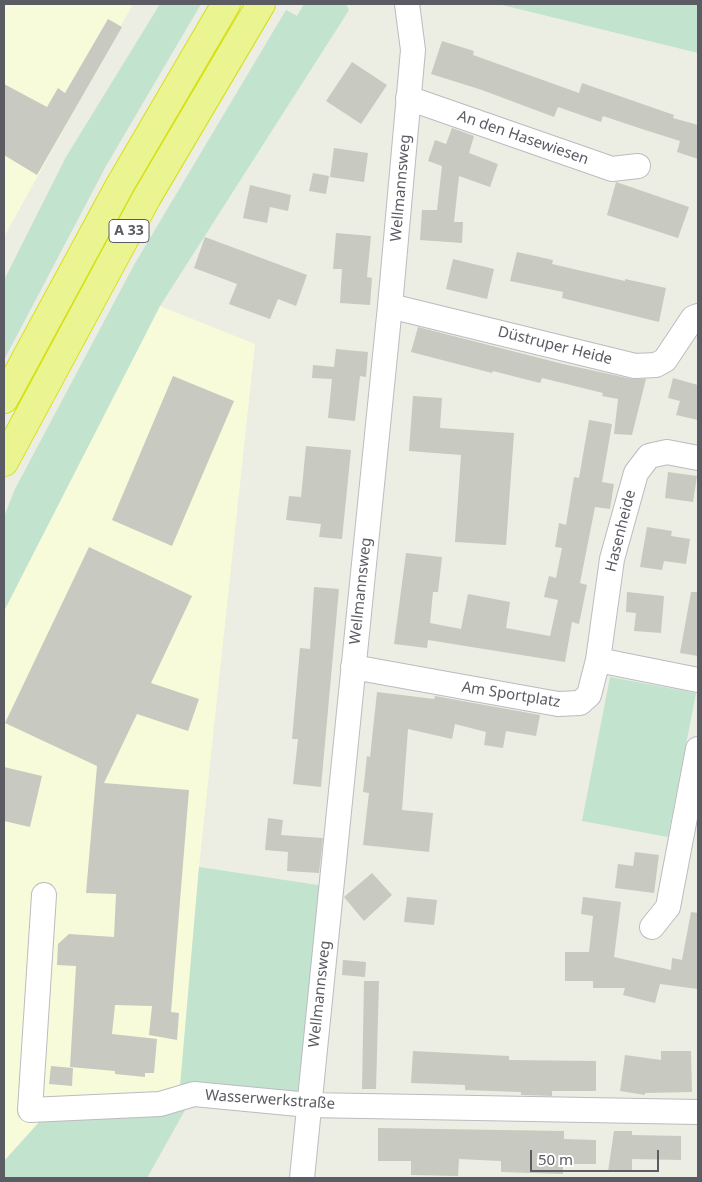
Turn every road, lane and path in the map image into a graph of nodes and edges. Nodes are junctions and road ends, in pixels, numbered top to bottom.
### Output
1 (261, 4) edge
2 (407, 4) edge
3 (225, 5) edge
4 (408, 98) junction
5 (638, 166) dead end
6 (390, 306) junction
7 (698, 316) edge
8 (4, 400) edge
9 (698, 458) edge
10 (4, 462) edge
11 (598, 660) junction
12 (353, 667) junction
13 (698, 680) edge
14 (698, 749) edge
15 (44, 895) dead end
16 (652, 927) dead end
17 (309, 1105) junction
18 (698, 1112) edge
19 (302, 1178) edge

1 - 10 highway, A 33
2 - 4 street, Wellmannsweg
3 - 8 highway, A 33
4 - 5 street, An den Hasewiesen
4 - 6 street, Wellmannsweg
6 - 7 street, Düstruper Heide
6 - 12 street, Wellmannsweg
9 - 11 street, Hasenheide
11 - 12 street, Am Sportplatz
11 - 13 street
12 - 17 street, Wellmannsweg
14 - 16 street
15 - 17 street, Wasserwerkstraße
17 - 18 street, Wasserwerkstraße
17 - 19 street, Wellmannsweg

